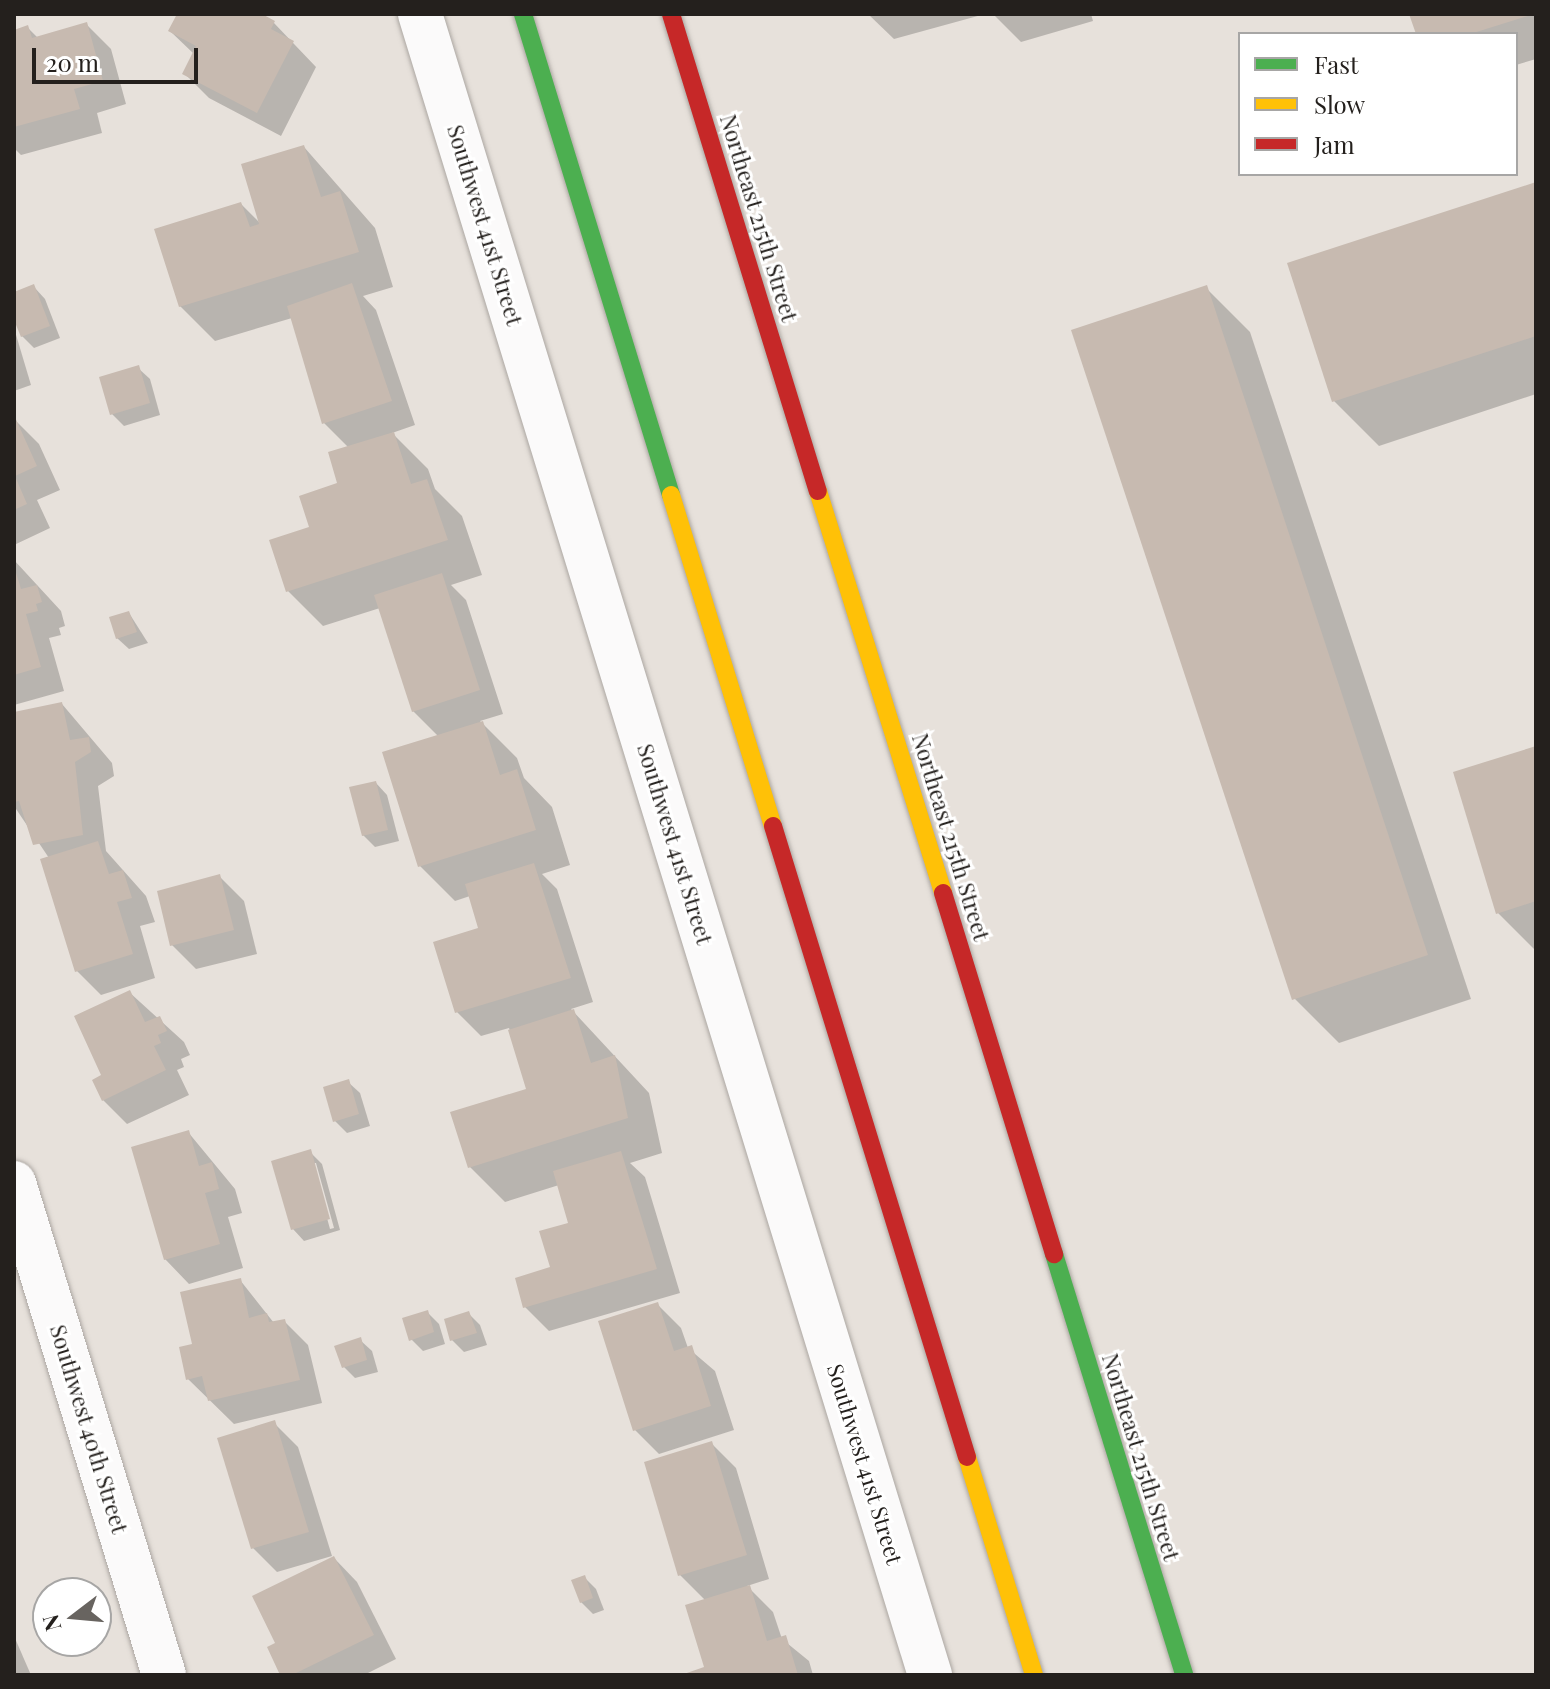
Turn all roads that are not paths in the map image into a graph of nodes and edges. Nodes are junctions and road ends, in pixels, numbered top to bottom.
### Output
1 (420, 14) edge
2 (523, 14) edge
3 (671, 14) edge
4 (14, 1183) edge
5 (164, 1675) edge
6 (930, 1675) edge
7 (1034, 1675) edge
8 (1184, 1675) edge

1 - 6 street, Southwest 41st Street
2 - 7 street
3 - 8 street, Northeast 215th Street
4 - 5 street, Southwest 40th Street

